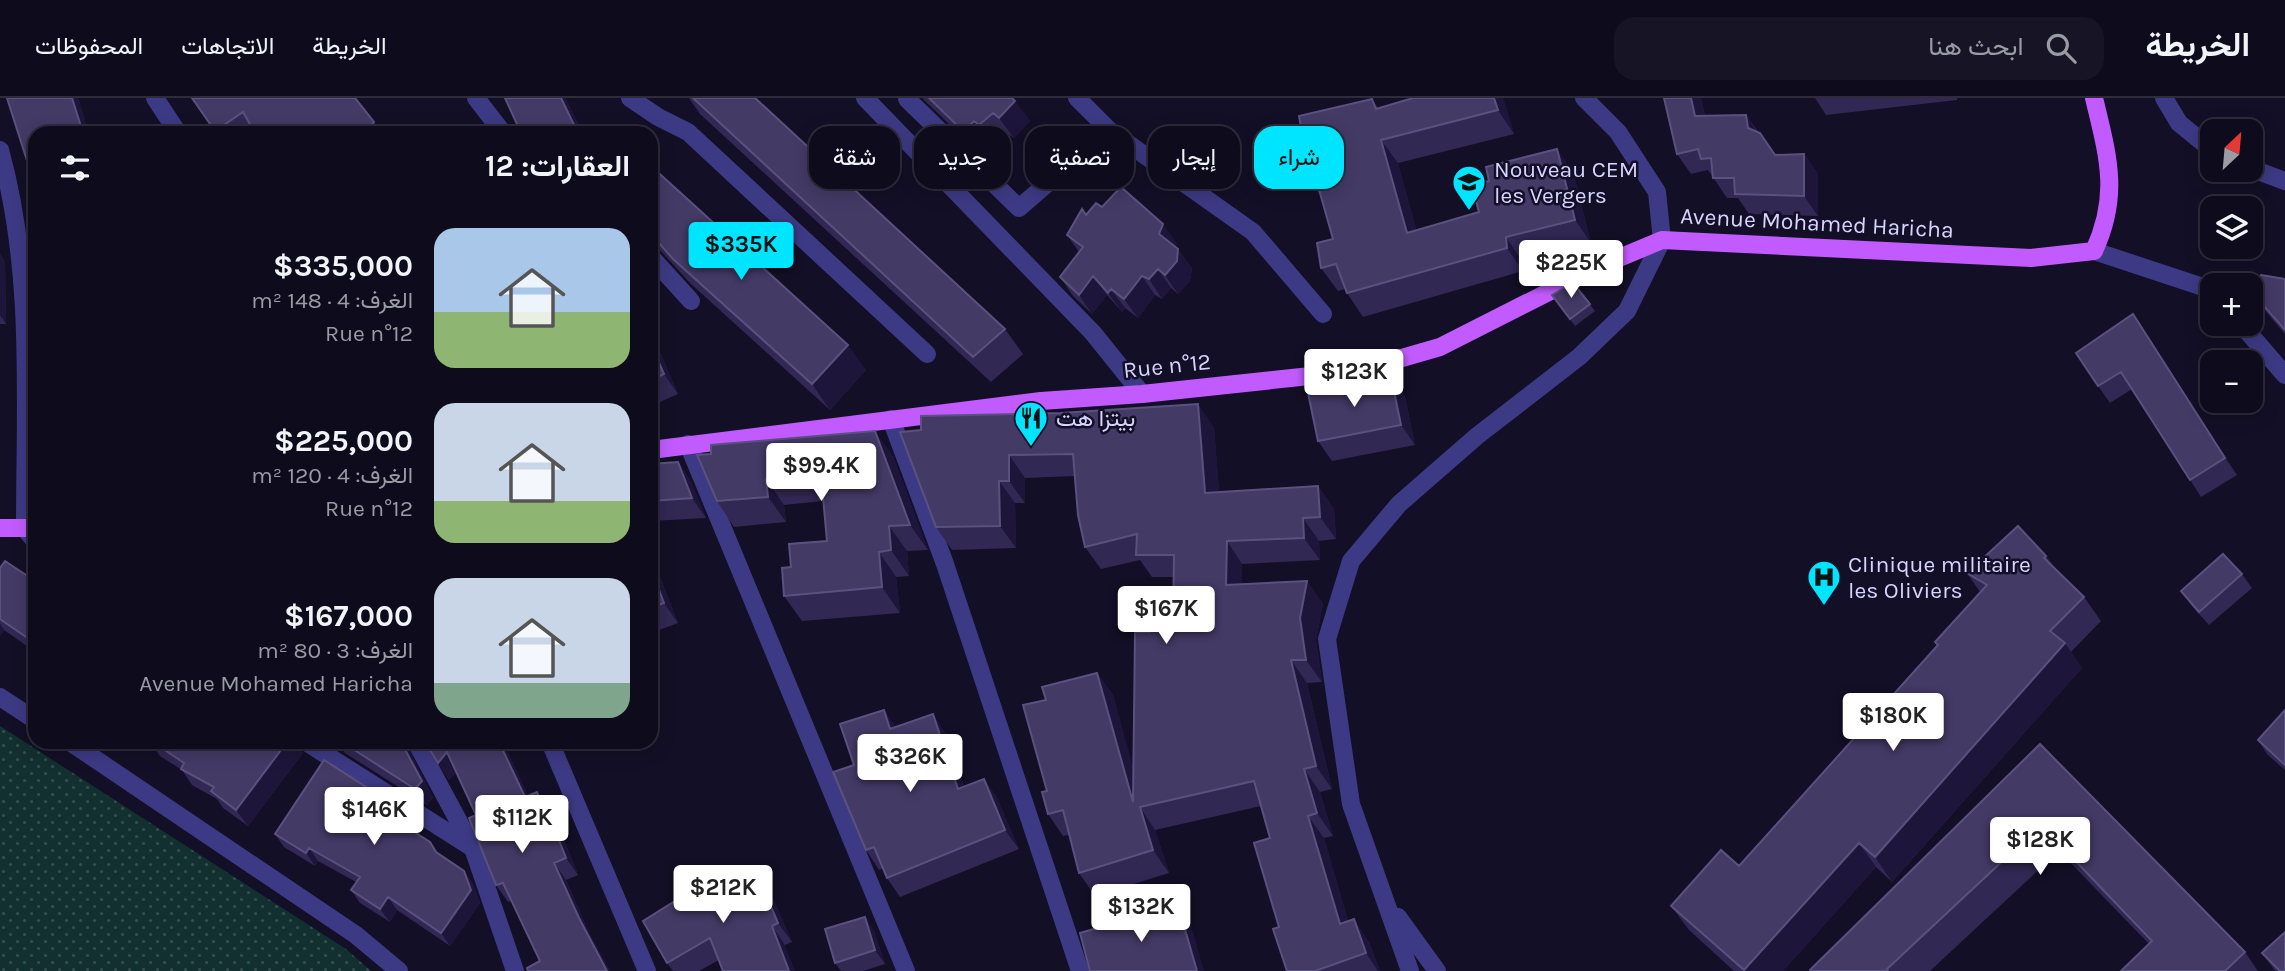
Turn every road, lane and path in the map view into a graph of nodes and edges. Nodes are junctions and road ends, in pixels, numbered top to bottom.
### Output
1 (155, 98) edge
2 (476, 98) edge
3 (630, 98) edge
4 (865, 98) edge
5 (1077, 98) edge
6 (1584, 98) edge
7 (2094, 98) edge
8 (2164, 98) edge
9 (907, 99) edge
10 (173, 126) edge
11 (498, 126) edge
12 (1105, 126) edge
13 (2200, 140) edge
14 (1134, 148) edge
15 (0, 150) edge
16 (2263, 173) edge
17 (2285, 181) edge
18 (1041, 189) edge
19 (1662, 240) junction
20 (2094, 251) junction
21 (658, 265) edge
22 (2200, 286) edge
23 (691, 301) edge
24 (1323, 314) dead end
25 (2251, 336) edge
26 (927, 354) dead end
27 (2285, 375) edge
28 (1142, 394) junction
29 (28, 418) edge
30 (891, 419) junction
31 (688, 444) junction
32 (658, 449) edge
33 (0, 528) edge
34 (28, 532) edge
35 (0, 697) edge
36 (28, 715) edge
37 (80, 749) edge
38 (317, 749) edge
39 (420, 749) edge
40 (553, 749) edge
41 (472, 848) junction
42 (1385, 900) junction
43 (399, 971) edge
44 (515, 971) edge
45 (647, 971) edge
46 (906, 971) edge
47 (1080, 971) edge
48 (1410, 971) edge
49 (1437, 971) edge

1 - 10 street
2 - 11 street
3 - 26 street
4 - 28 street
5 - 12 street
6 - 19 street
7 - 20 main road
8 - 13 street
9 - 18 street
14 - 24 street
15 - 29 street
16 - 17 street
19 - 20 main road, Avenue Mohamed Haricha
19 - 28 main road, Rue n°12
19 - 42 street, Avenue Mohamed Haricha
20 - 22 street, Avenue Mohamed Haricha
21 - 23 street
25 - 27 street
28 - 30 main road, Rue n°12
30 - 31 main road, Rue n°12
30 - 47 street
31 - 32 main road, Rue n°12
31 - 46 street
33 - 34 main road
35 - 36 street
37 - 43 street
38 - 41 street
39 - 41 street
40 - 45 street
41 - 44 street
42 - 48 street, Avenue Mohamed Haricha
42 - 49 street

